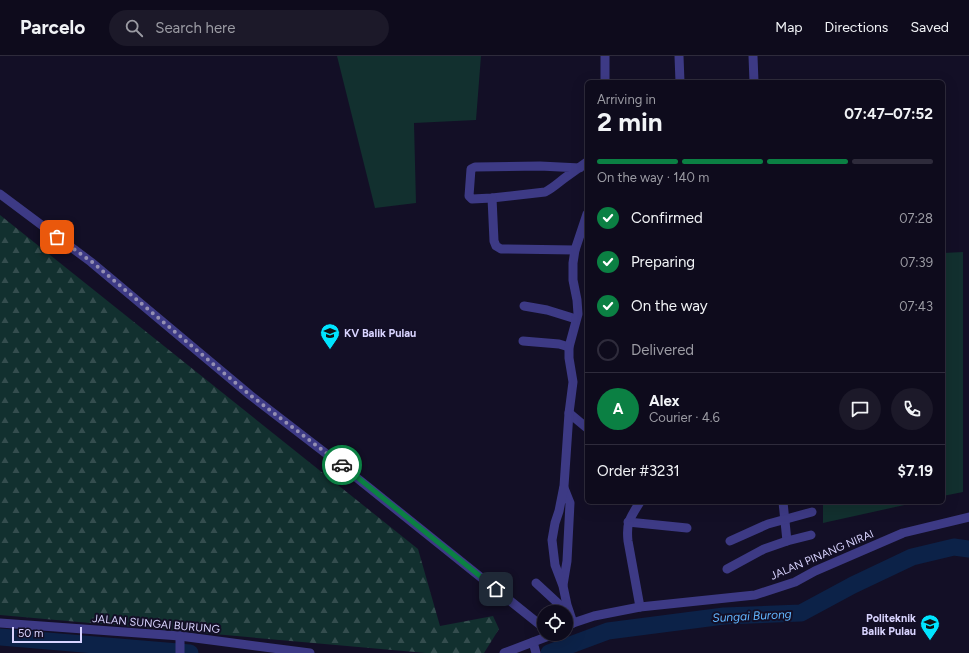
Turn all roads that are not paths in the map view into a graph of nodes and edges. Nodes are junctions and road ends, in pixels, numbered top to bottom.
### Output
1 (605, 56) edge
2 (679, 56) edge
3 (753, 56) edge
4 (605, 80) edge
5 (680, 80) edge
6 (754, 80) edge
7 (583, 165) edge
8 (0, 194) edge
9 (492, 198) junction
10 (585, 220) edge
11 (575, 250) junction
12 (524, 306) dead end
13 (576, 319) junction
14 (523, 341) dead end
15 (569, 347) junction
16 (569, 413) junction
17 (585, 426) edge
18 (564, 486) junction
19 (639, 504) edge
20 (783, 504) edge
21 (812, 512) dead end
22 (969, 517) edge
23 (785, 520) junction
24 (628, 522) junction
25 (687, 528) dead end
26 (812, 535) dead end
27 (730, 541) dead end
28 (787, 541) junction
29 (727, 569) dead end
30 (536, 583) dead end
31 (563, 586) junction
32 (560, 605) edge
33 (567, 605) edge
34 (640, 607) junction
35 (537, 622) edge
36 (0, 623) edge
37 (573, 624) edge
38 (544, 641) edge
39 (180, 644) edge
40 (535, 648) edge
41 (507, 652) edge
42 (310, 653) edge

1 - 4 street
2 - 5 street
3 - 6 street
7 - 9 street
7 - 9 street
8 - 35 street
9 - 11 street
10 - 11 street
11 - 13 street
12 - 13 street
13 - 15 street
14 - 15 street
15 - 16 street
16 - 17 street
16 - 18 street
18 - 31 street
18 - 31 street
19 - 24 street
20 - 23 street
21 - 23 street
22 - 34 street, JALAN PINANG NIRAI
23 - 27 street
23 - 28 street
24 - 25 street
24 - 34 street
26 - 28 street
28 - 29 street
30 - 32 street
31 - 33 street
34 - 37 street, JALAN PINANG NIRAI
36 - 39 street, JALAN SUNGAI BURUNG
38 - 40 street
39 - 42 street, JALAN SUNGAI BURUNG
40 - 41 street

